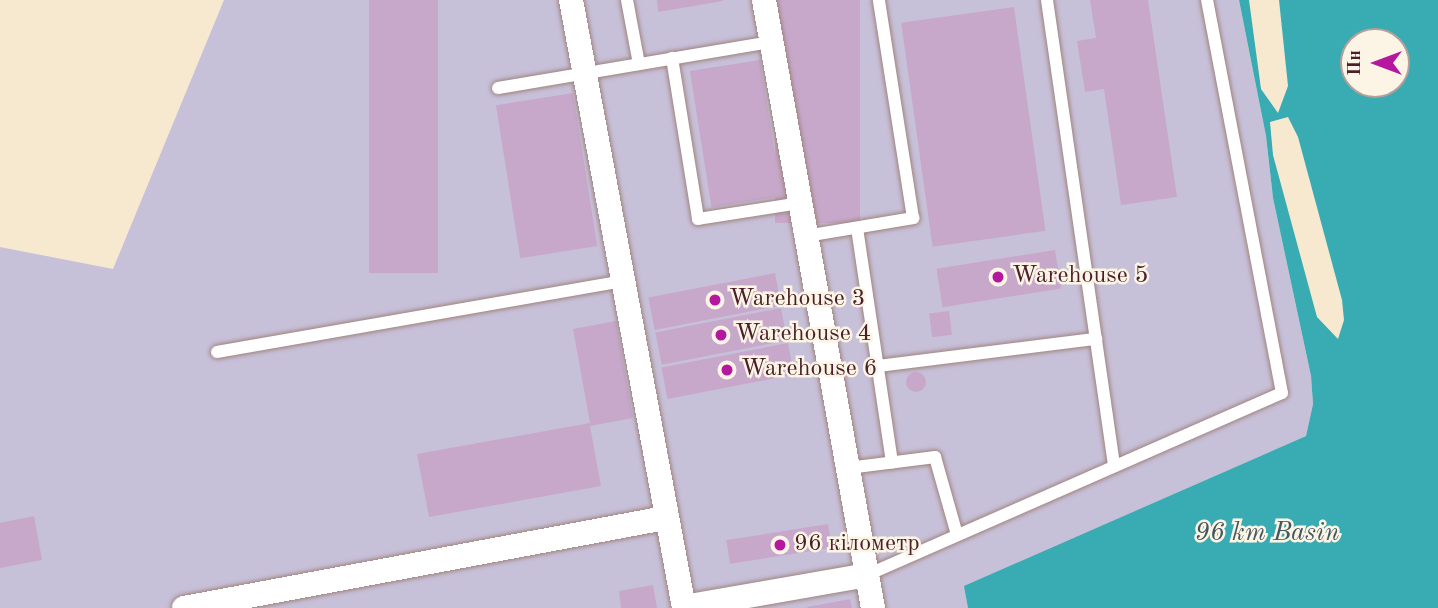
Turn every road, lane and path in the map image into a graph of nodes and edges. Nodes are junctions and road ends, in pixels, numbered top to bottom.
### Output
1 (571, 0) edge
2 (627, 0) edge
3 (764, 0) edge
4 (879, 0) edge
5 (1047, 0) edge
6 (1207, 0) edge
7 (771, 42) junction
8 (672, 58) junction
9 (639, 64) junction
10 (585, 73) junction
11 (498, 88) dead end
12 (800, 203) junction
13 (857, 228) junction
14 (806, 236) junction
15 (624, 281) junction
16 (1096, 339) junction
17 (217, 352) dead end
18 (878, 366) junction
19 (892, 463) junction
20 (1114, 466) junction
21 (848, 468) junction
22 (667, 518) junction
23 (957, 535) junction
24 (867, 575) junction
25 (684, 607) edge
26 (184, 608) edge
27 (873, 608) edge

1 - 10 street
2 - 9 lane
3 - 7 street
4 - 13 lane
5 - 16 lane
6 - 20 lane
7 - 8 lane
7 - 12 street
8 - 9 lane
8 - 12 lane
9 - 10 lane
10 - 11 lane
10 - 15 street
12 - 14 street
13 - 14 lane
13 - 18 lane
14 - 21 street
15 - 17 lane
15 - 22 street
16 - 18 lane
16 - 20 lane
18 - 19 lane
19 - 21 lane
19 - 23 lane
20 - 23 lane
21 - 24 street
22 - 25 street
22 - 26 street
23 - 24 lane
24 - 25 street
24 - 27 street

